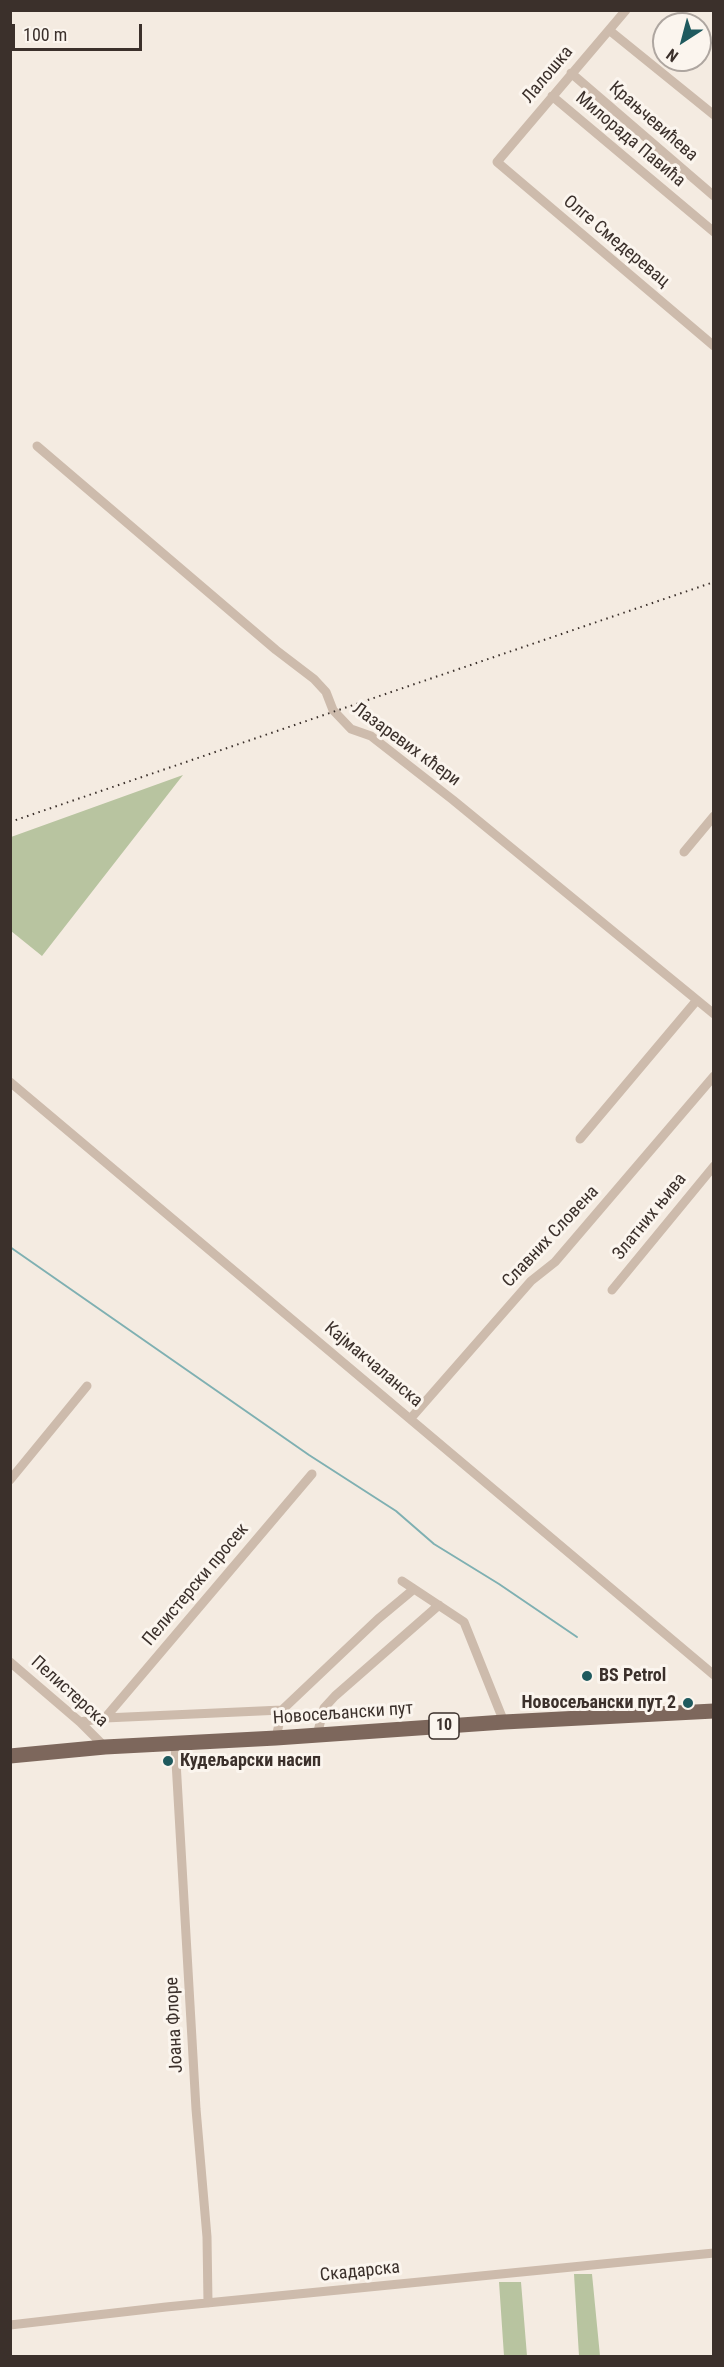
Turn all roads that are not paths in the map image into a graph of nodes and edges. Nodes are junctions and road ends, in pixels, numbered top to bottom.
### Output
1 (626, 10) edge
2 (609, 30) junction
3 (571, 74) junction
4 (552, 96) junction
5 (714, 115) edge
6 (496, 162) joint
7 (714, 196) edge
8 (714, 232) edge
9 (714, 346) edge
10 (37, 447) dead end
11 (714, 816) edge
12 (684, 852) dead end
13 (697, 1000) junction
14 (714, 1014) edge
15 (714, 1076) edge
16 (10, 1083) edge
17 (580, 1139) dead end
18 (714, 1166) edge
19 (612, 1290) dead end
20 (87, 1386) dead end
21 (411, 1418) junction
22 (312, 1474) dead end
23 (10, 1480) edge
24 (402, 1581) dead end
25 (414, 1589) junction
26 (439, 1605) junction
27 (10, 1662) edge
28 (714, 1675) edge
29 (282, 1710) junction
30 (714, 1711) edge
31 (105, 1718) junction
32 (80, 1722) junction
33 (504, 1722) junction
34 (317, 1735) junction
35 (276, 1738) junction
36 (175, 1744) junction
37 (105, 1747) junction
38 (10, 1756) edge
39 (714, 2253) edge
40 (208, 2303) junction
41 (10, 2325) edge

1 - 2 street, Лалошка
2 - 3 street, Лалошка
2 - 5 street
3 - 4 street, Лалошка
3 - 7 street, Крањчевићева
4 - 6 street, Лалошка
4 - 8 street, Милорада Павића
6 - 9 street, Олге Смедеревац
10 - 13 street, Лазаревих кћери
11 - 12 street
13 - 14 street, Лазаревих кћери
13 - 17 street
15 - 21 street, Славних Словена
16 - 21 street, Кајмакчаланска
18 - 19 street, Златних њива
20 - 23 street
21 - 28 street, Кајмакчаланска
22 - 31 street, Пелистерски просек
24 - 25 street
25 - 26 street
25 - 29 street
26 - 33 street
26 - 34 street
27 - 32 street, Пелистерска
29 - 31 street
29 - 35 street
30 - 33 main road, Новосељански пут / 10
31 - 32 street
32 - 37 street, Пелистерска
33 - 34 main road, Новосељански пут / 10
34 - 35 main road, Новосељански пут / 10
35 - 36 main road, Новосељански пут / 10
36 - 37 main road, Новосељански пут / 10
36 - 40 street, Јоана Флоре
37 - 38 main road, Новосељански пут / 10
39 - 40 street, Скадарска
40 - 41 street, Скадарска

